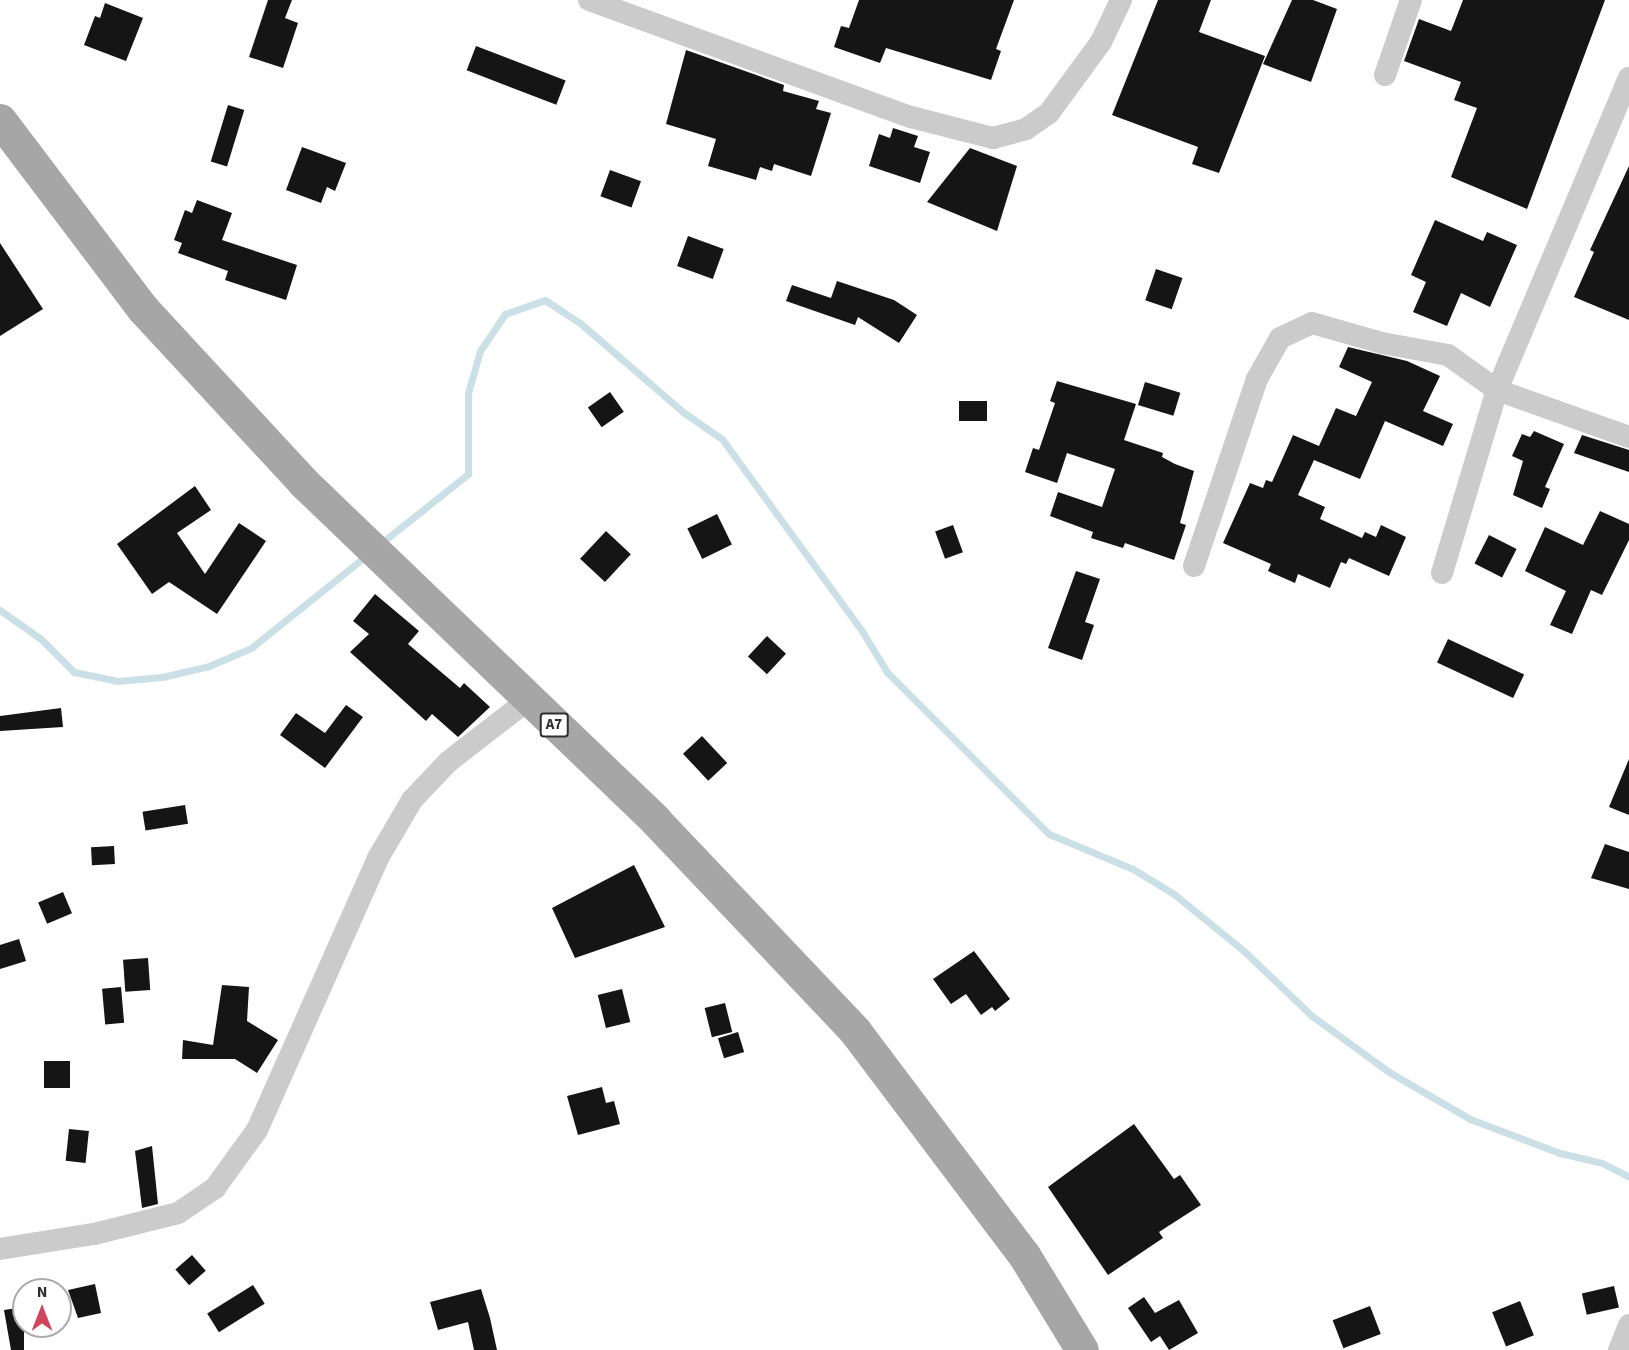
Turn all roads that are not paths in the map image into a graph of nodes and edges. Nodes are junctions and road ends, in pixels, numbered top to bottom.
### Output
1 (589, 0) edge
2 (1121, 0) edge
3 (1411, 0) edge
4 (1385, 75) dead end
5 (1629, 78) edge
6 (0, 120) edge
7 (1497, 390) junction
8 (1629, 437) edge
9 (1194, 566) dead end
10 (1442, 573) dead end
11 (528, 700) junction
12 (0, 1249) edge
13 (1629, 1325) edge
14 (1082, 1350) edge
15 (1619, 1350) edge

1 - 2 street
3 - 4 street
5 - 7 street
6 - 11 main road, A7
7 - 8 street
7 - 9 street
7 - 10 street
11 - 12 street
11 - 14 main road, A7
13 - 15 street

